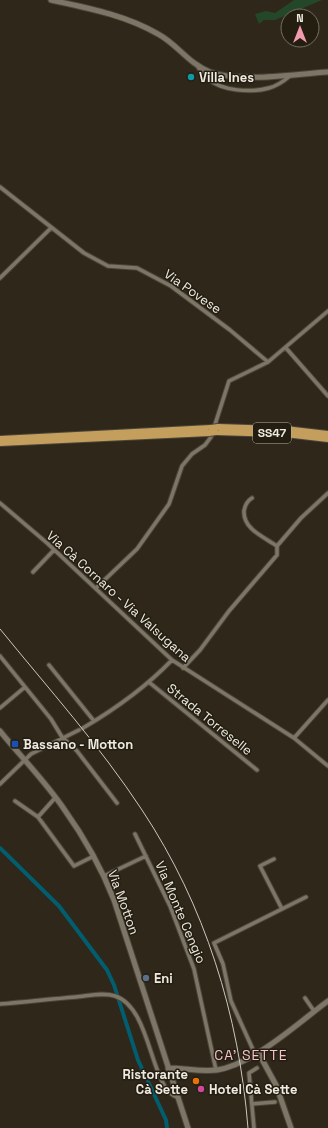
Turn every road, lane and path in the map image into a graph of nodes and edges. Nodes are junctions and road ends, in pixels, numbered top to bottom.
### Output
1 (51, 0) edge
2 (194, 62) junction
3 (328, 72) edge
4 (293, 74) junction
5 (0, 187) edge
6 (51, 228) junction
7 (0, 278) edge
8 (328, 311) edge
9 (286, 348) junction
10 (268, 362) junction
11 (328, 396) edge
12 (217, 430) junction
13 (328, 434) edge
14 (69, 438) junction
15 (0, 439) edge
16 (328, 439) edge
17 (0, 443) edge
18 (328, 493) edge
19 (252, 498) dead end
20 (0, 503) edge
21 (277, 546) junction
22 (54, 550) junction
23 (33, 572) dead end
24 (96, 588) junction
25 (0, 656) edge
26 (172, 660) junction
27 (49, 665) dead end
28 (183, 668) junction
29 (150, 684) junction
30 (25, 687) junction
31 (328, 700) edge
32 (0, 708) edge
33 (94, 721) junction
34 (0, 731) edge
35 (62, 737) junction
36 (294, 738) junction
37 (25, 760) junction
38 (328, 766) edge
39 (257, 770) dead end
40 (0, 784) edge
41 (56, 798) junction
42 (15, 801) dead end
43 (117, 803) dead end
44 (38, 817) junction
45 (135, 834) dead end
46 (94, 856) junction
47 (146, 856) junction
48 (274, 859) dead end
49 (104, 876) junction
50 (306, 897) dead end
51 (282, 909) junction
52 (305, 998) dead end
53 (328, 1001) edge
54 (0, 1004) edge
55 (314, 1011) junction
56 (257, 1053) junction
57 (168, 1068) junction
58 (258, 1068) dead end
59 (216, 1070) junction
60 (177, 1097) junction
61 (275, 1102) dead end
62 (252, 1104) junction
63 (188, 1128) edge
64 (254, 1128) edge
65 (291, 1128) edge

1 - 2 main road
2 - 4 main road
2 - 4 street
3 - 4 main road
5 - 6 street, Via Povese
6 - 7 street
6 - 10 street, Via Povese
8 - 9 street
9 - 10 street
9 - 11 street
10 - 24 street
12 - 13 highway, SS47
12 - 14 highway, SS47, bridge
12 - 16 highway, SS47
14 - 15 highway, SS47
14 - 17 highway, SS47
18 - 21 street
19 - 21 street
20 - 22 street, Via Cà Cornaro - Via Valsugana
21 - 28 street
22 - 23 street
22 - 24 street, Via Cà Cornaro - Via Valsugana
24 - 26 street, Via Cà Cornaro - Via Valsugana
25 - 30 street
26 - 28 street, Via Cà Cornaro - Via Valsugana
26 - 29 street, Strada Torreselle
27 - 33 street
28 - 36 street, Via Cà Cornaro - Via Valsugana
29 - 33 street, Strada Torreselle
29 - 39 street, Strada Torreselle
30 - 32 street
30 - 35 street
31 - 36 street
33 - 35 street, Strada Torreselle
34 - 37 main road, Via Motton
35 - 37 street, Strada Torreselle
35 - 43 street
36 - 38 street, Via Cà Cornaro - Via Valsugana
37 - 40 street
37 - 41 main road, Via Motton
41 - 44 street
41 - 46 main road, Via Motton
42 - 44 street
44 - 46 street
45 - 47 street, Via Monte Cengio
46 - 49 main road, Via Motton
47 - 49 street, Via Monte Cengio
47 - 59 street, Via Monte Cengio
48 - 51 street
49 - 57 main road, Via Motton
50 - 51 street
51 - 56 street
52 - 55 street
53 - 55 main road
54 - 60 street
55 - 56 main road
56 - 59 main road
56 - 65 main road
57 - 59 main road
57 - 60 main road, Via Motton
58 - 62 street
60 - 63 main road, Via Motton
61 - 62 street
62 - 64 street

